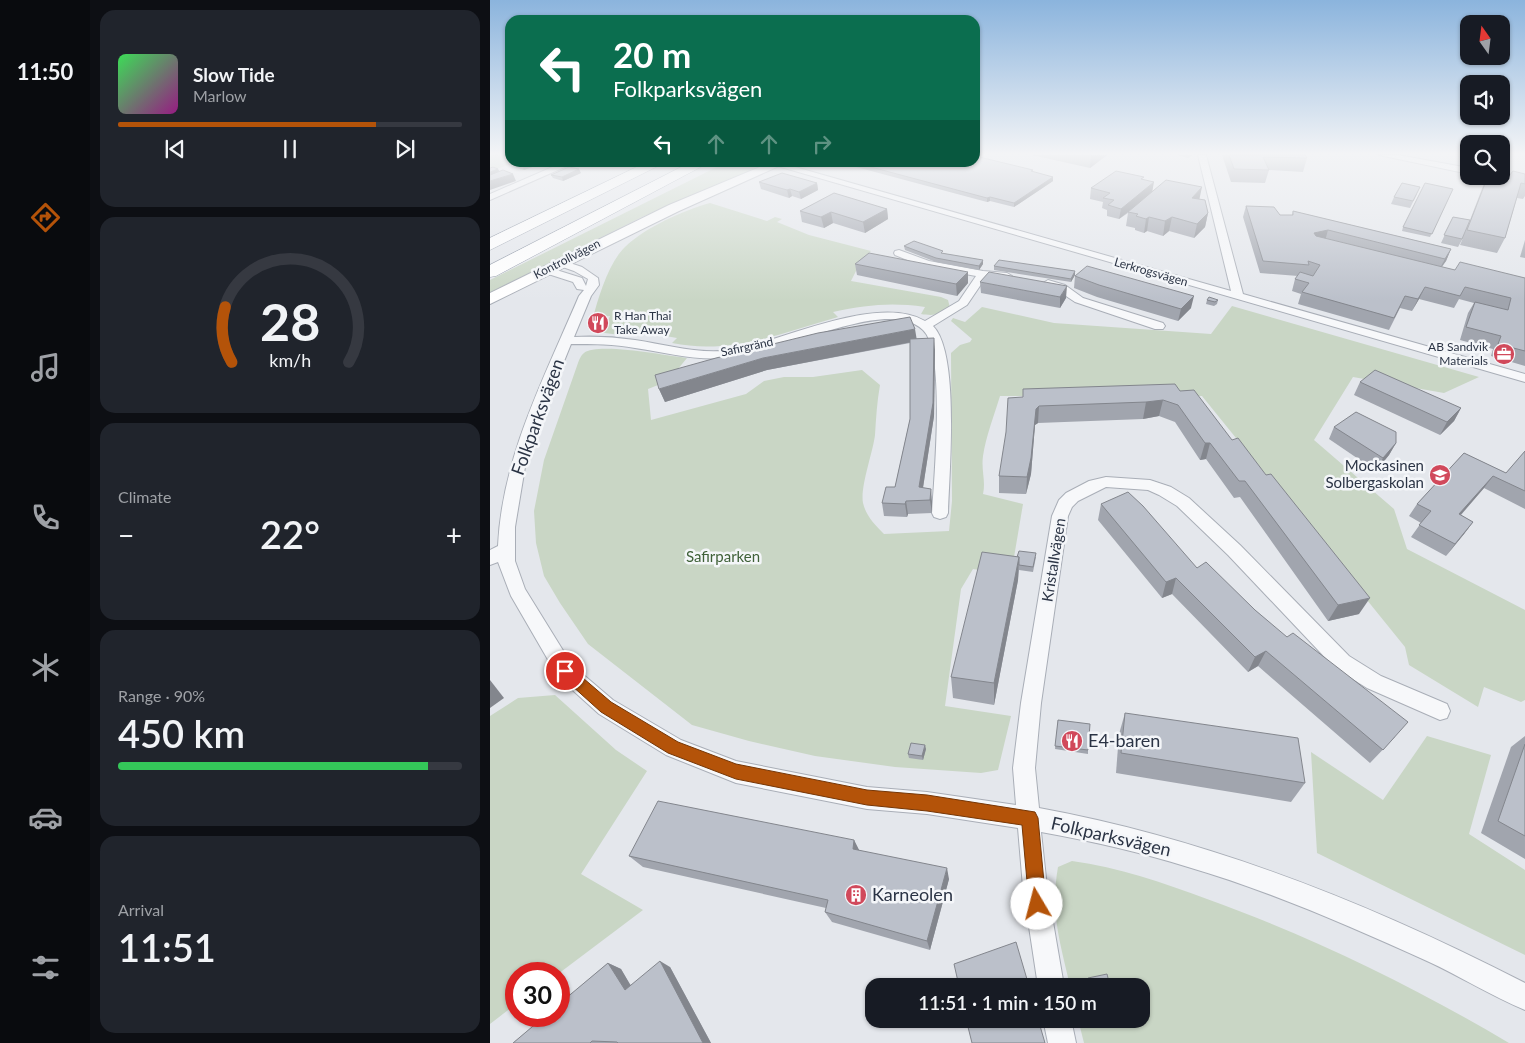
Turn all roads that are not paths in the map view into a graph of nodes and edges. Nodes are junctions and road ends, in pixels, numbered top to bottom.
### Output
1 (561, 204) edge
2 (573, 204) edge
3 (603, 204) edge
4 (623, 204) edge
5 (634, 204) edge
6 (685, 204) edge
7 (917, 204) edge
8 (1214, 204) edge
9 (565, 234) junction
10 (490, 244) edge
11 (899, 253) dead end
12 (490, 260) edge
13 (561, 263) junction
14 (546, 270) junction
15 (490, 272) edge
16 (983, 274) junction
17 (585, 296) junction
18 (1238, 297) junction
19 (490, 299) edge
20 (926, 325) junction
21 (1159, 326) dead end
22 (566, 341) junction
23 (1525, 378) edge
24 (940, 513) dead end
25 (498, 553) edge
26 (1440, 711) dead end
27 (1030, 818) junction
28 (1050, 978) edge
29 (1525, 997) edge
30 (1059, 1028) edge
31 (1062, 1043) edge

1 - 10 highway
2 - 10 highway
3 - 12 highway
4 - 9 highway
5 - 9 highway
6 - 13 street, Kontrollvägen
7 - 18 street, Lerkrogsvägen
8 - 18 street
9 - 15 highway
11 - 16 street
13 - 14 street, Kontrollvägen
13 - 17 street, Folkparksvägen
14 - 17 street
14 - 19 street, Kontrollvägen
16 - 20 street
16 - 21 street
17 - 22 street, Folkparksvägen
18 - 23 street, Lerkrogsvägen
20 - 22 street, Safirgränd
20 - 24 street
22 - 25 street, Folkparksvägen
25 - 27 street, Folkparksvägen
26 - 27 street, Kristallvägen
27 - 28 street, Kristallvägen
27 - 29 street, Folkparksvägen
30 - 31 street

